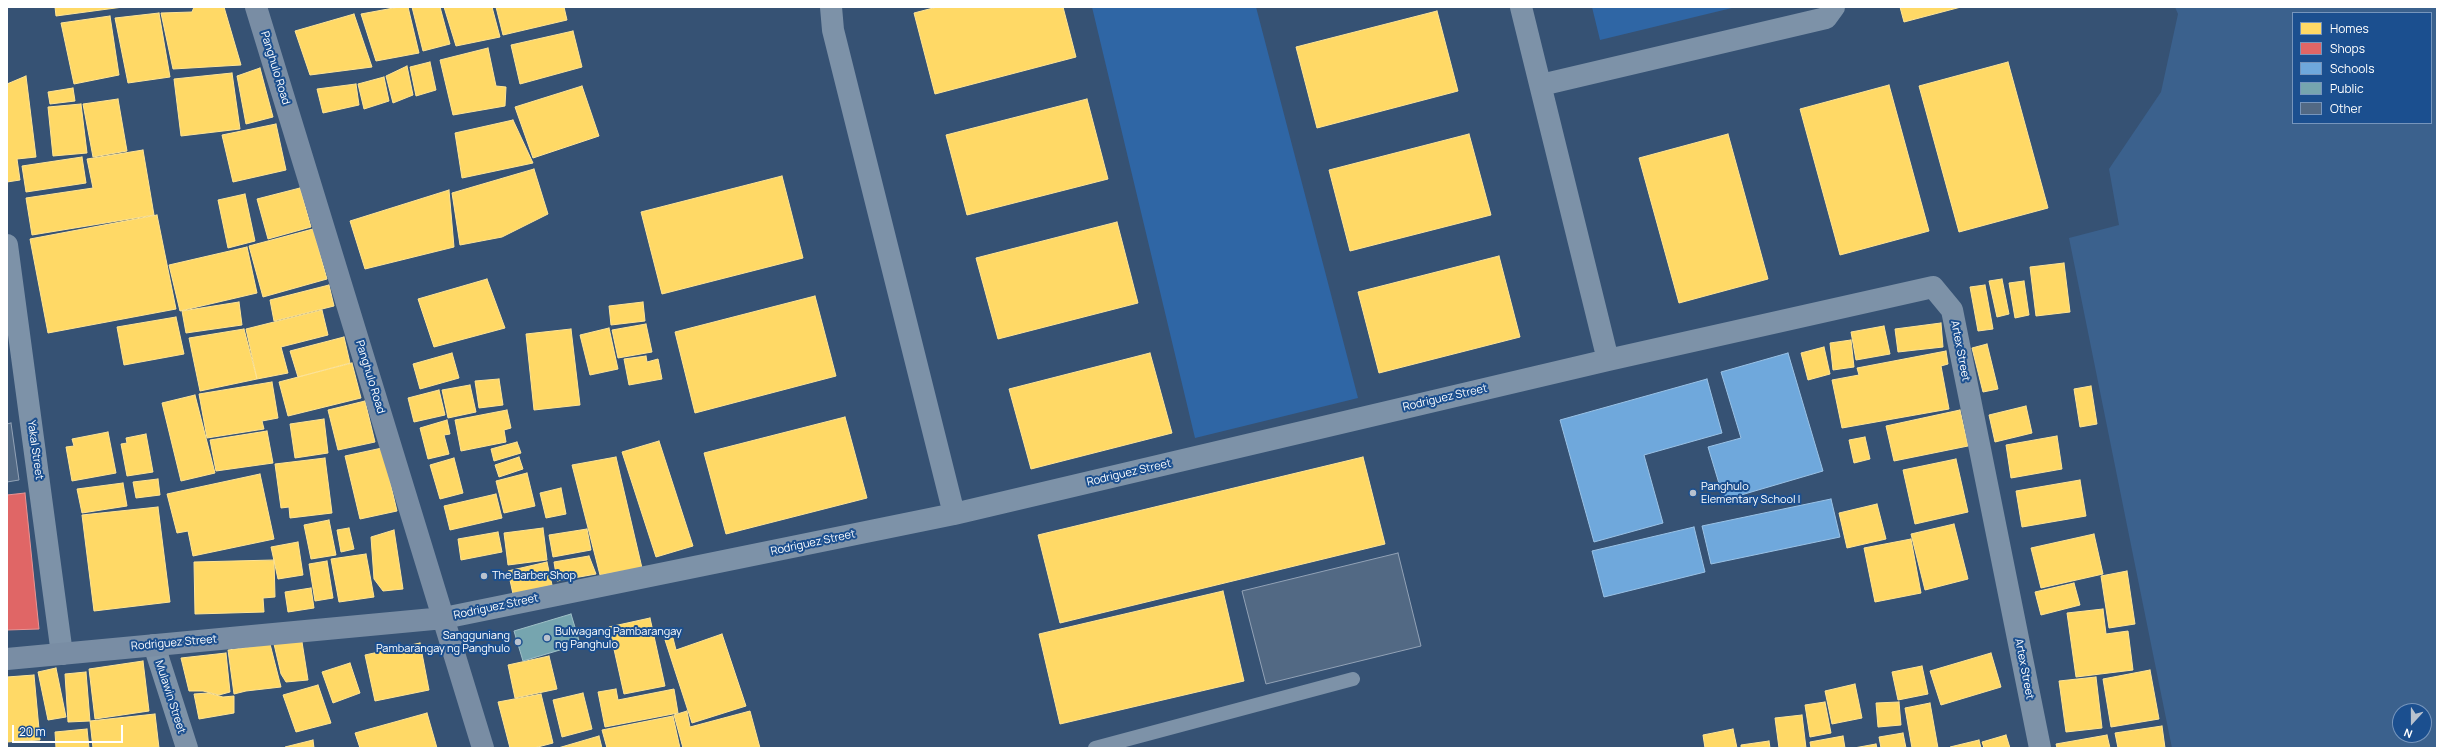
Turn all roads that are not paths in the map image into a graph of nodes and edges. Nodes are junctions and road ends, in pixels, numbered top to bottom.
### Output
1 (256, 7) edge
2 (831, 7) edge
3 (1521, 7) edge
4 (1834, 7) edge
5 (1540, 85) junction
6 (7, 245) edge
7 (1608, 360) junction
8 (954, 514) junction
9 (444, 618) junction
10 (154, 645) junction
11 (62, 654) junction
12 (7, 660) edge
13 (1353, 679) dead end
14 (187, 748) edge
15 (483, 748) edge
16 (1095, 748) edge
17 (2040, 748) edge

1 - 9 main road, Panghulo Road
2 - 8 street
3 - 5 street
4 - 5 street
5 - 7 street
6 - 11 street, Yakal Street
7 - 8 street, Rodriguez Street
7 - 17 street, Artex Street
8 - 9 street, Rodriguez Street
9 - 10 main road, Rodriguez Street
9 - 15 main road, Panghulo Road
10 - 11 main road, Rodriguez Street
10 - 14 street, Mulawin Street
11 - 12 main road, Rodriguez Street
13 - 16 lane

